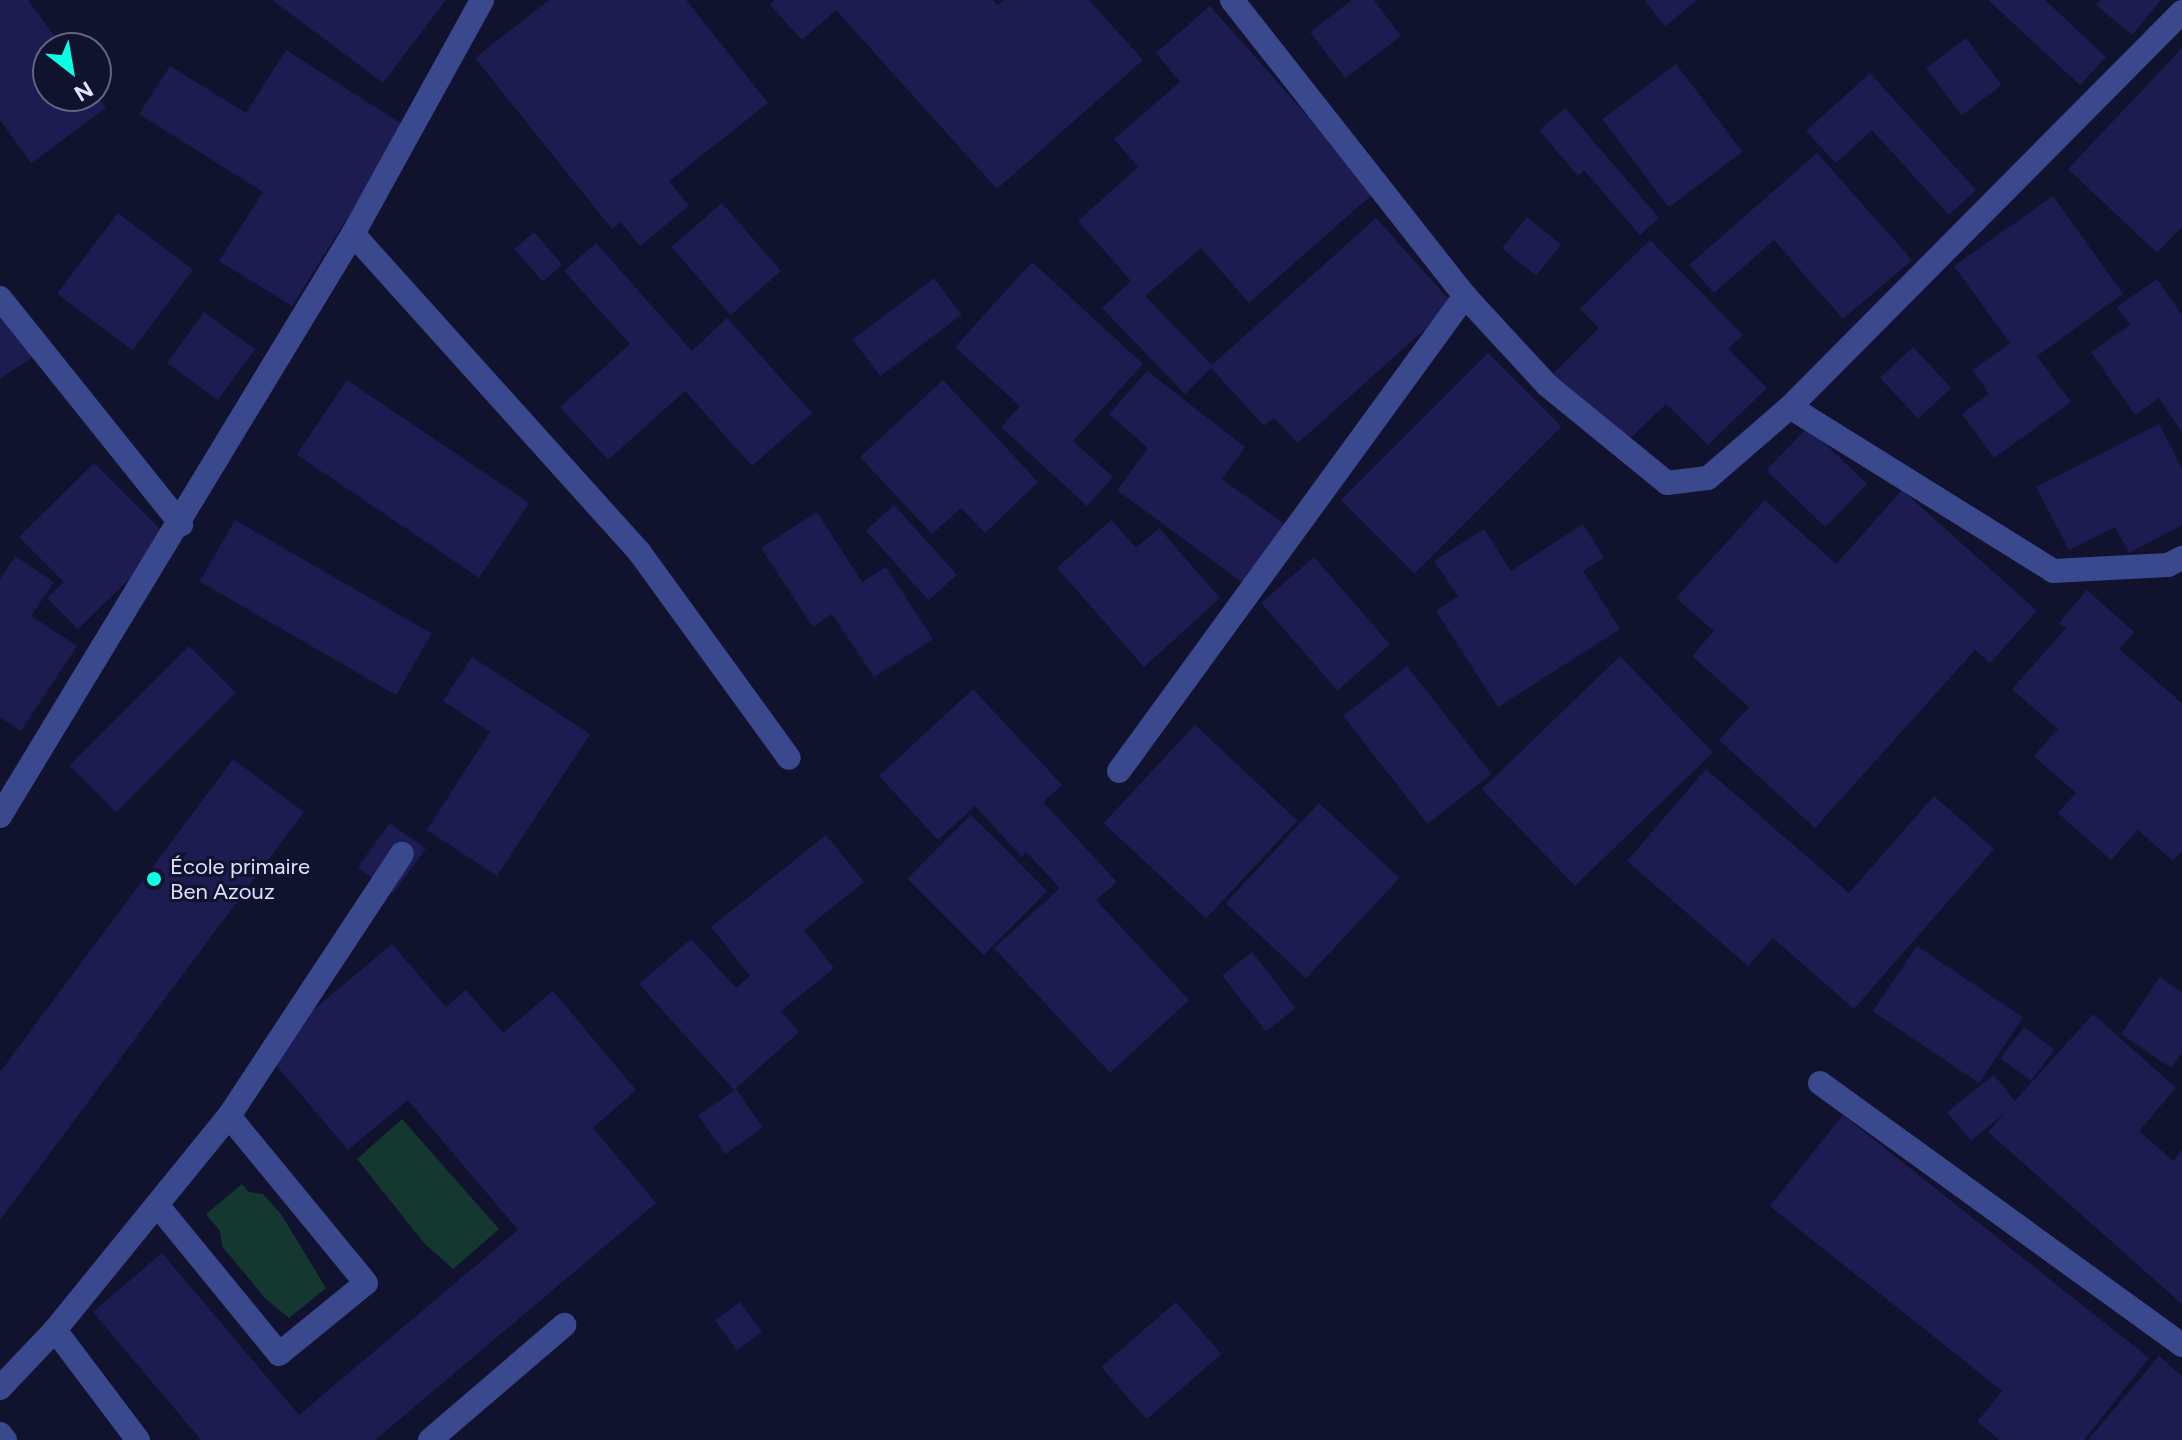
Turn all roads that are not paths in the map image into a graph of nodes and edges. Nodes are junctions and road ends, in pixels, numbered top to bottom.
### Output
1 (482, 0) edge
2 (1232, 0) edge
3 (2182, 12) edge
4 (353, 234) junction
5 (1465, 296) junction
6 (0, 298) edge
7 (1790, 407) junction
8 (181, 524) junction
9 (2182, 558) edge
10 (789, 758) dead end
11 (1119, 771) dead end
12 (0, 816) edge
13 (402, 854) dead end
14 (1820, 1083) dead end
15 (229, 1116) junction
16 (158, 1206) junction
17 (564, 1325) dead end
18 (55, 1330) junction
19 (2182, 1345) edge
20 (0, 1388) edge
21 (0, 1434) edge
22 (5, 1440) edge
23 (138, 1440) edge
24 (430, 1440) edge

1 - 4 street
2 - 5 street
3 - 7 street
4 - 8 street
4 - 10 street
5 - 7 street
5 - 11 street
6 - 8 street
7 - 9 street
8 - 12 street
13 - 15 street
14 - 19 street
15 - 16 street
15 - 16 street
16 - 18 street
17 - 24 street
18 - 20 street
18 - 23 street
21 - 22 street

